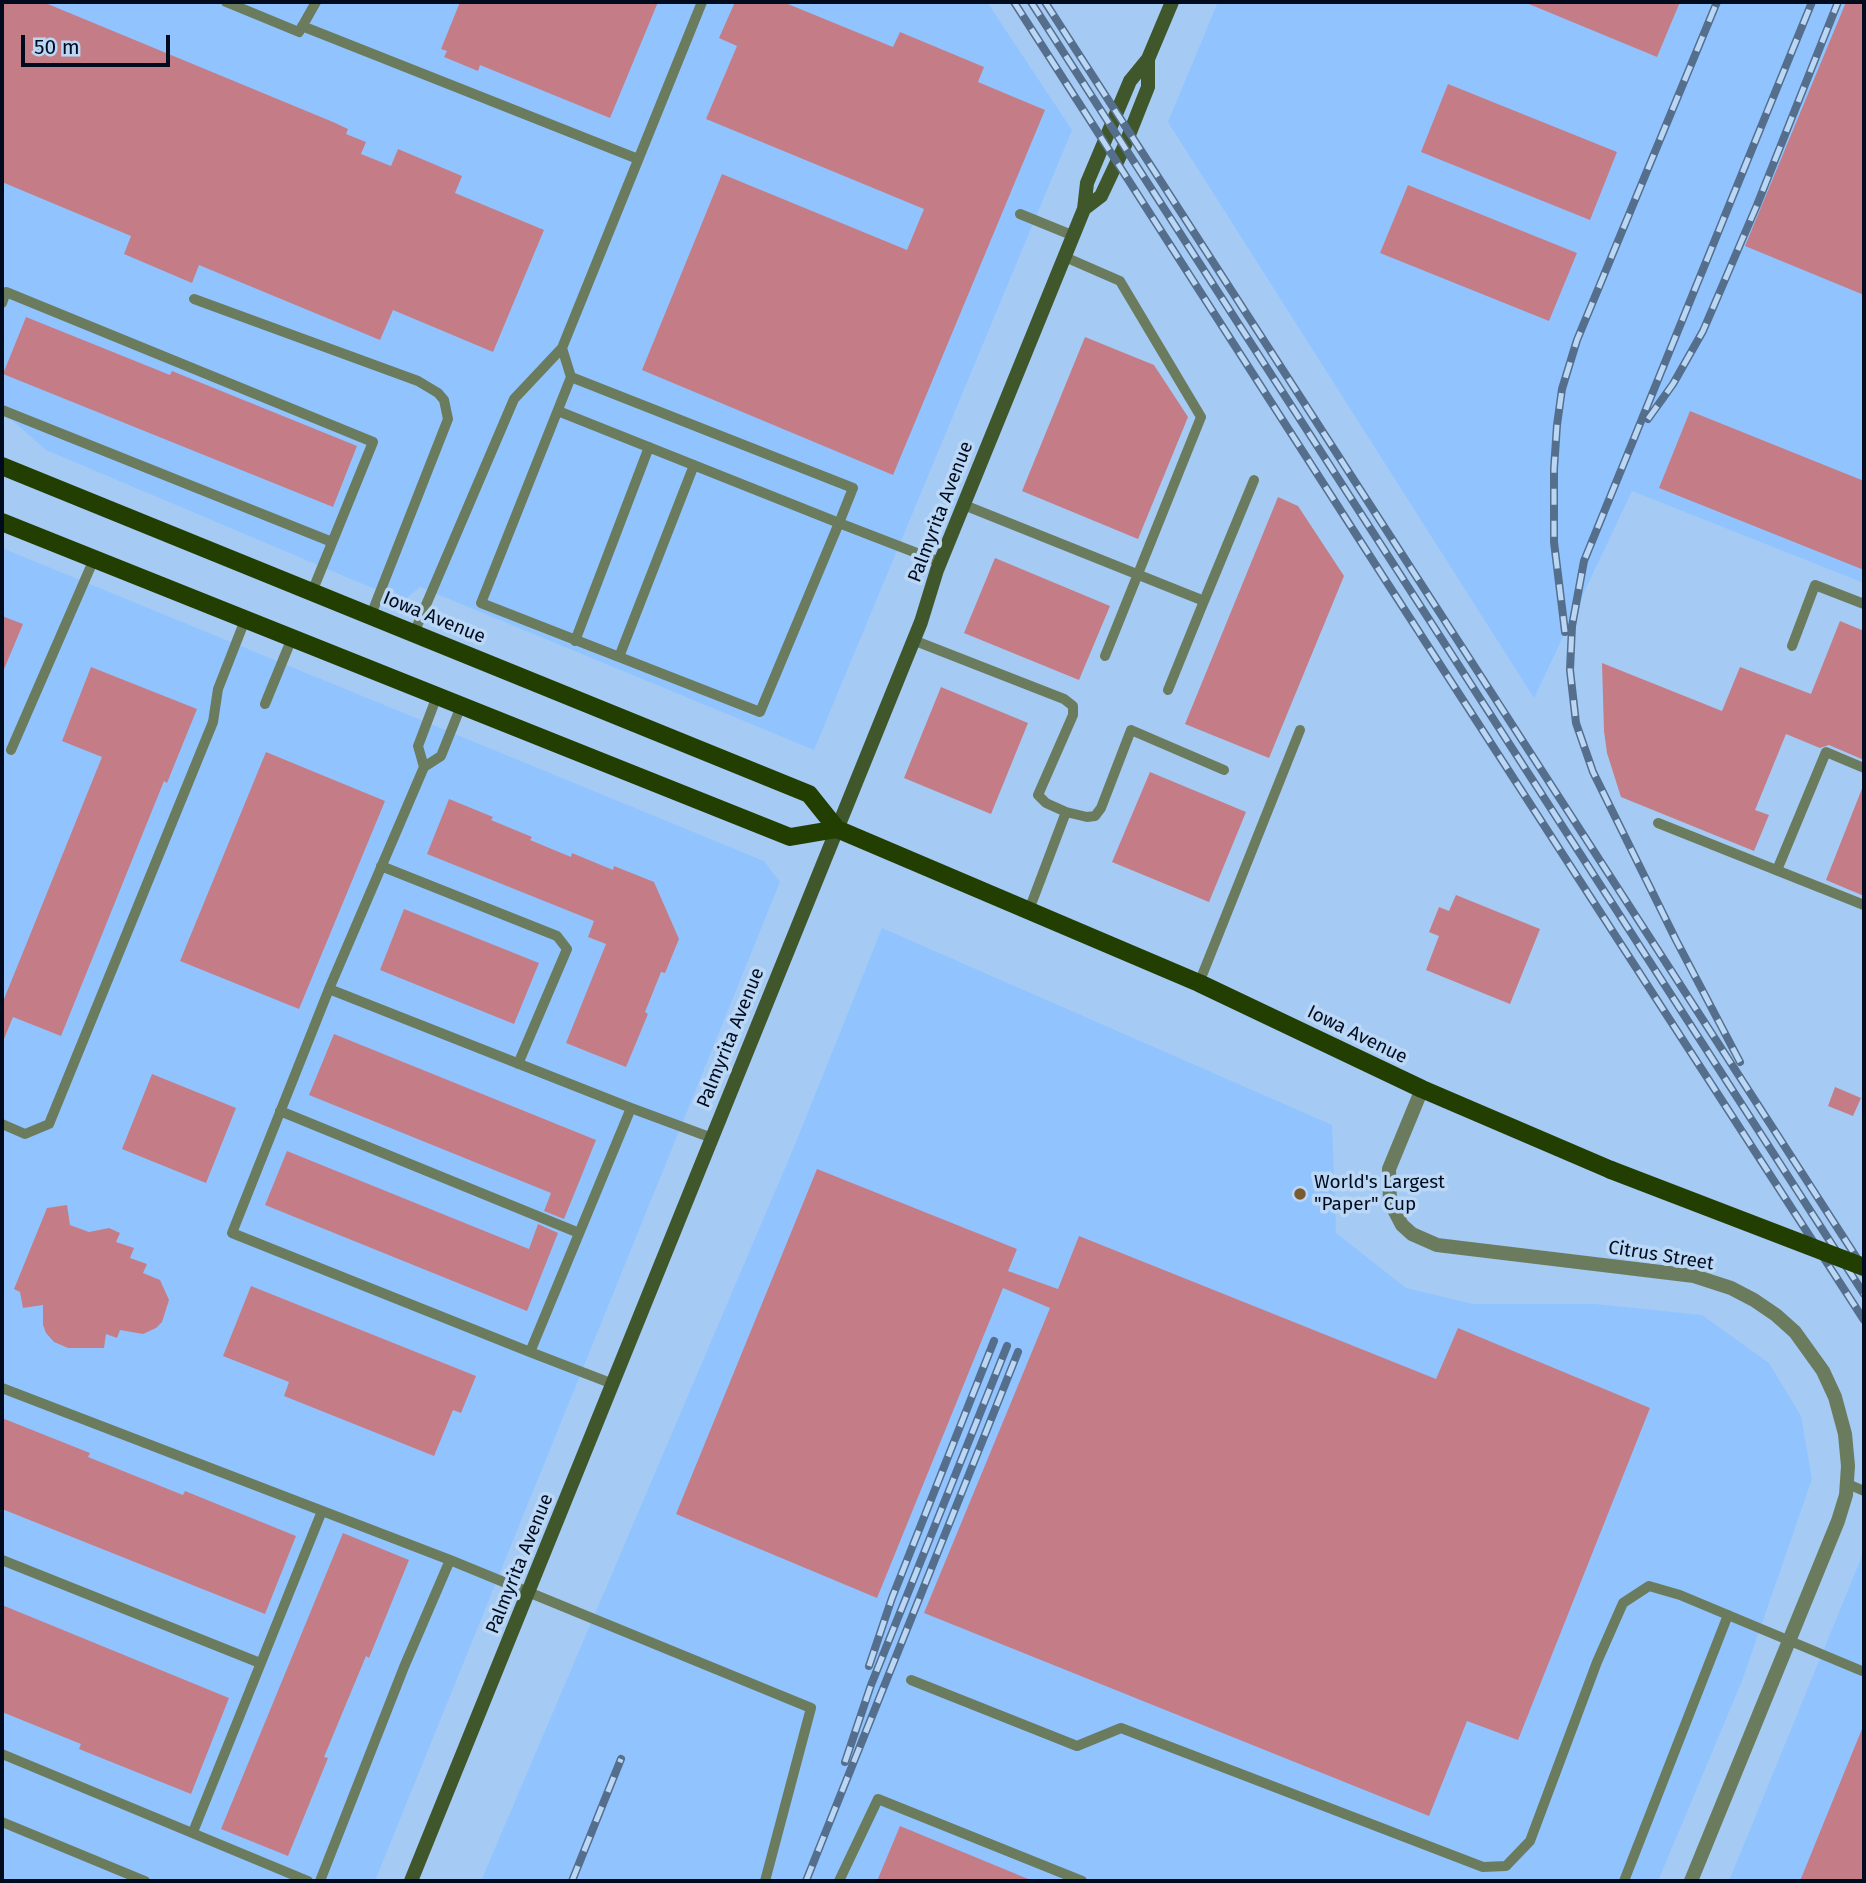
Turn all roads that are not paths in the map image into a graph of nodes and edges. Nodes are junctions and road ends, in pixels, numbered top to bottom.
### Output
1 (226, 2) edge
2 (316, 2) edge
3 (702, 2) edge
4 (1172, 2) edge
5 (302, 26) junction
6 (638, 159) junction
7 (1020, 214) dead end
8 (1074, 236) junction
9 (1065, 257) junction
10 (4, 291) edge
11 (194, 299) dead end
12 (2, 303) edge
13 (562, 348) junction
14 (571, 377) junction
15 (2, 410) edge
16 (558, 411) junction
17 (649, 447) junction
18 (694, 465) junction
19 (2, 466) edge
20 (1254, 480) dead end
21 (964, 505) junction
22 (2, 522) edge
23 (839, 523) junction
24 (332, 542) junction
25 (94, 559) junction
26 (940, 562) junction
27 (1138, 574) junction
28 (312, 592) junction
29 (1204, 601) junction
30 (1864, 604) edge
31 (371, 615) junction
32 (246, 620) junction
33 (414, 633) junction
34 (292, 638) junction
35 (913, 640) junction
36 (575, 641) junction
37 (1792, 646) dead end
38 (1105, 656) dead end
39 (619, 657) junction
40 (1168, 690) dead end
41 (437, 696) junction
42 (265, 704) dead end
43 (461, 706) junction
44 (1300, 730) dead end
45 (12, 751) dead end
46 (424, 767) junction
47 (1864, 768) edge
48 (1224, 770) dead end
49 (1066, 812) junction
50 (1658, 823) dead end
51 (836, 829) junction
52 (381, 866) junction
53 (1777, 870) junction
54 (1864, 905) edge
55 (1029, 910) junction
56 (1199, 983) junction
57 (329, 989) junction
58 (518, 1064) junction
59 (1422, 1089) junction
60 (631, 1108) junction
61 (280, 1111) junction
62 (2, 1124) edge
63 (712, 1138) junction
64 (579, 1233) junction
65 (1864, 1267) edge
66 (530, 1352) junction
67 (613, 1384) junction
68 (2, 1388) edge
69 (1848, 1483) junction
70 (1864, 1492) edge
71 (322, 1511) junction
72 (2, 1560) edge
73 (450, 1560) junction
74 (529, 1594) junction
75 (1728, 1615) junction
76 (1789, 1641) junction
77 (260, 1663) junction
78 (1862, 1671) dead end
79 (911, 1680) dead end
80 (2, 1754) edge
81 (2, 1822) edge
82 (193, 1832) junction
83 (145, 1881) edge
84 (308, 1881) edge
85 (320, 1881) edge
86 (411, 1881) edge
87 (765, 1881) edge
88 (839, 1881) edge
89 (1082, 1881) edge
90 (1623, 1881) edge
91 (1691, 1881) edge

1 - 5 lane
2 - 5 lane
3 - 6 lane
4 - 8 street, Palmyrita Avenue
5 - 6 lane
6 - 13 lane
7 - 8 lane
8 - 9 street, Palmyrita Avenue
9 - 21 street, Palmyrita Avenue
9 - 27 lane
10 - 12 lane
10 - 24 lane
11 - 31 lane
13 - 14 lane
13 - 33 lane
14 - 16 lane
14 - 23 lane
15 - 24 lane
16 - 17 lane
16 - 36 lane
17 - 18 lane
17 - 36 lane
18 - 23 lane
18 - 39 lane
19 - 28 main road, Iowa Avenue
20 - 29 lane
21 - 26 street, Palmyrita Avenue
21 - 27 lane
22 - 25 main road
23 - 26 lane
23 - 39 lane
24 - 28 lane
25 - 32 main road
25 - 45 lane
26 - 35 street, Palmyrita Avenue
27 - 29 lane
27 - 38 lane
28 - 31 main road, Iowa Avenue
29 - 40 lane
30 - 37 lane
31 - 33 main road, Iowa Avenue
32 - 34 main road
32 - 62 lane
33 - 51 main road, Iowa Avenue
34 - 41 main road
34 - 42 lane
35 - 49 lane
35 - 51 street, Palmyrita Avenue
36 - 39 lane
41 - 43 main road
41 - 46 lane
43 - 46 lane
43 - 51 main road
44 - 56 lane
46 - 52 lane
47 - 53 lane
48 - 49 lane
49 - 55 lane
50 - 53 lane
51 - 55 main road, Iowa Avenue
51 - 63 street, Palmyrita Avenue
52 - 57 lane
52 - 58 lane
53 - 54 lane
55 - 56 main road, Iowa Avenue
56 - 59 main road, Iowa Avenue
57 - 58 lane
57 - 61 lane
58 - 60 lane
59 - 65 main road, Iowa Avenue, bridge
59 - 69 street, Citrus Street
60 - 63 lane
60 - 64 lane
61 - 64 lane
61 - 66 lane
63 - 67 street, Palmyrita Avenue
64 - 66 lane
66 - 67 lane
67 - 74 street, Palmyrita Avenue
68 - 71 lane
69 - 70 lane
69 - 76 street, Citrus Street
71 - 73 lane
71 - 77 lane
72 - 77 lane
73 - 74 lane
73 - 85 lane
74 - 86 street, Palmyrita Avenue
74 - 87 lane
75 - 76 lane
75 - 79 lane
75 - 90 lane
76 - 78 lane
76 - 91 street, Citrus Street
77 - 82 lane
80 - 82 lane
81 - 83 lane
82 - 84 lane
88 - 89 lane

